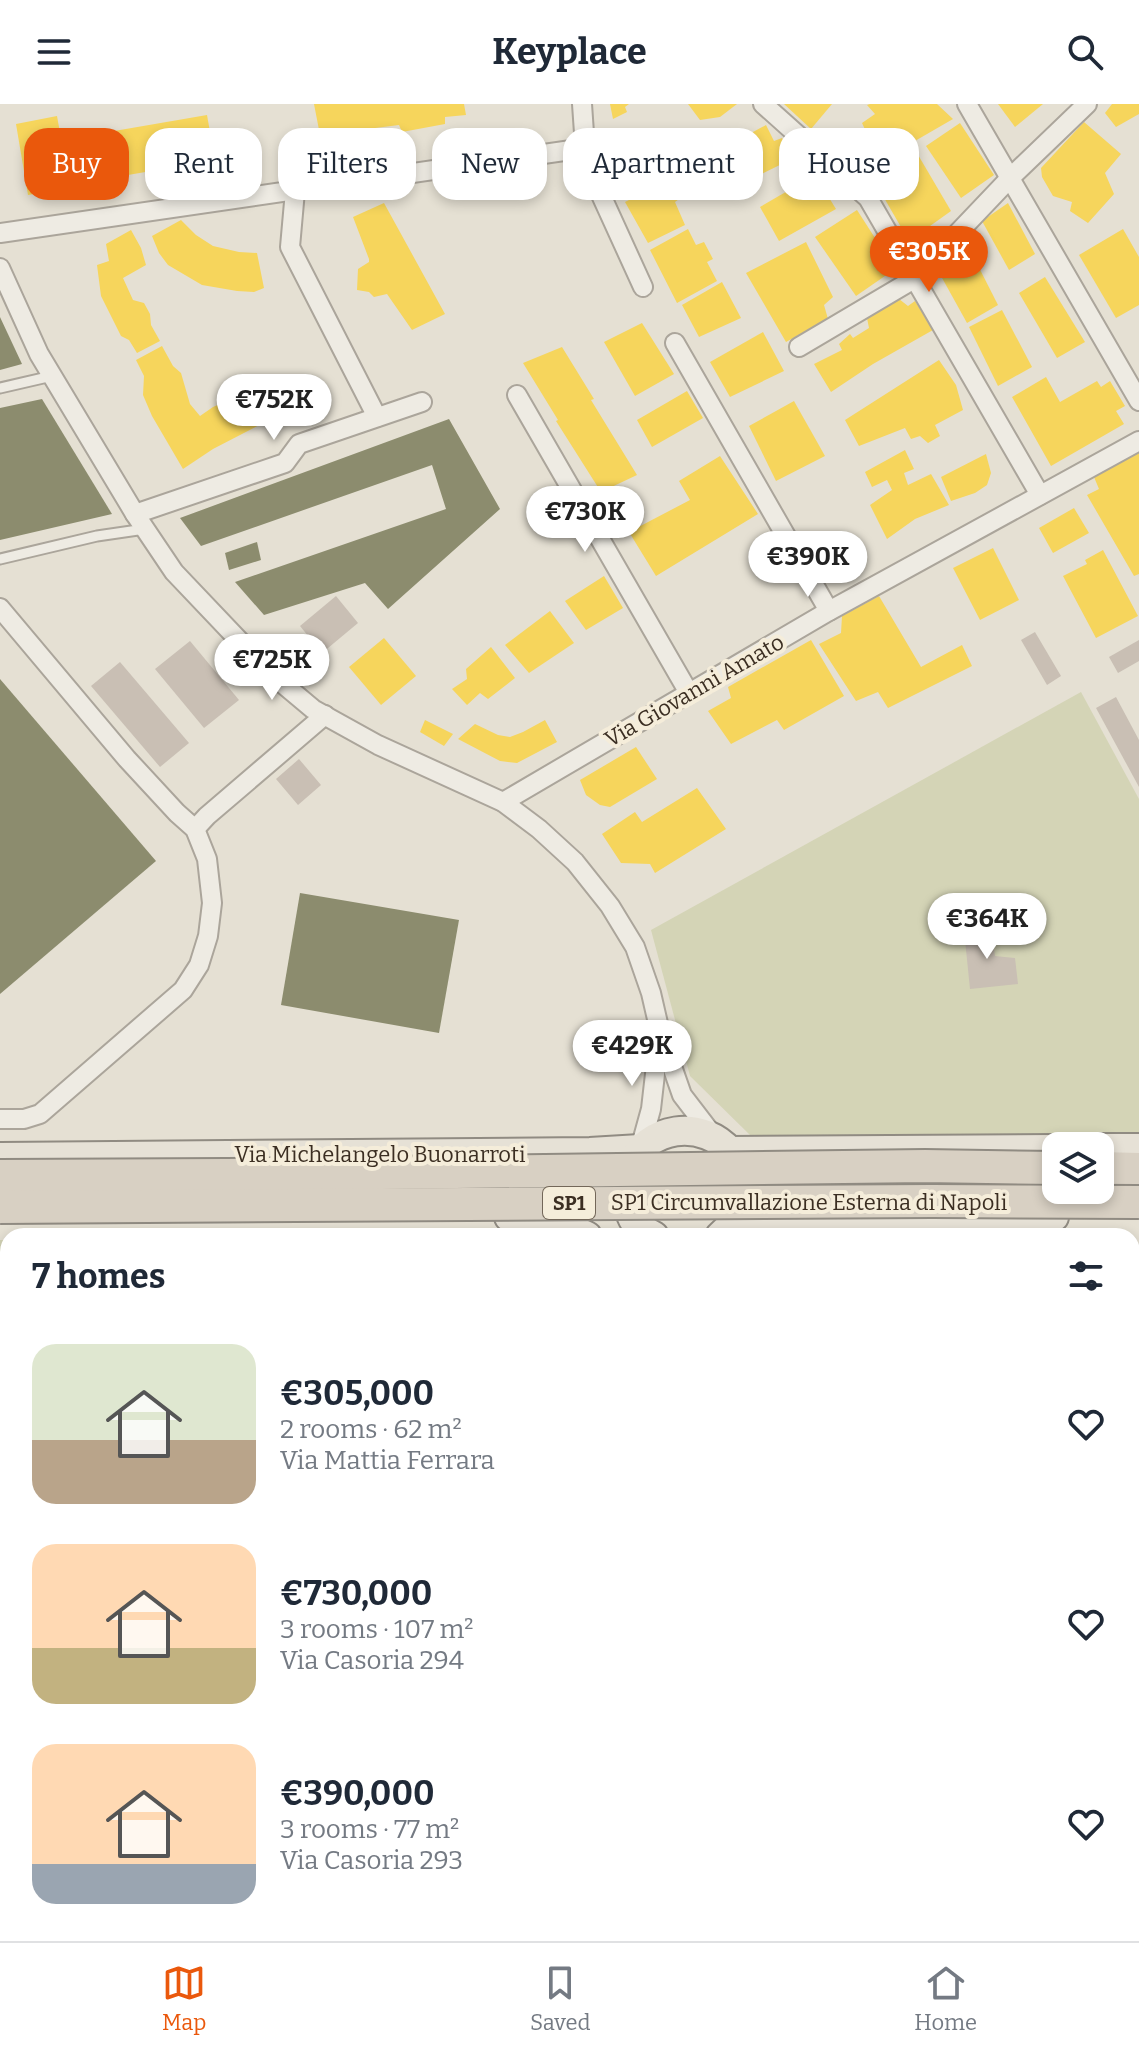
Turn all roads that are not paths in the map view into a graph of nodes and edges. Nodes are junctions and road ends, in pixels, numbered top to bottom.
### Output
1 (582, 104) edge
2 (763, 104) edge
3 (967, 104) edge
4 (1087, 104) edge
5 (584, 128) edge
6 (563, 151) edge
7 (416, 173) edge
8 (1010, 178) junction
9 (278, 193) edge
10 (294, 200) edge
11 (603, 200) edge
12 (0, 233) edge
13 (0, 268) edge
14 (914, 279) junction
15 (643, 287) dead end
16 (675, 343) dead end
17 (799, 347) dead end
18 (52, 376) junction
19 (0, 388) edge
20 (517, 395) dead end
21 (1139, 401) edge
22 (422, 402) dead end
23 (377, 417) junction
24 (1139, 441) edge
25 (1040, 495) junction
26 (140, 521) junction
27 (0, 559) edge
28 (0, 608) edge
29 (829, 611) junction
30 (689, 693) junction
31 (325, 715) junction
32 (503, 802) junction
33 (195, 829) junction
34 (660, 1032) junction
35 (0, 1119) edge
36 (722, 1144) junction
37 (1114, 1148) edge
38 (1139, 1148) edge
39 (640, 1149) junction
40 (1042, 1149) edge
41 (0, 1157) edge
42 (1042, 1168) edge
43 (1114, 1168) edge
44 (1139, 1169) edge
45 (0, 1176) edge
46 (1139, 1202) edge
47 (0, 1207) edge
48 (1139, 1217) edge
49 (0, 1222) edge
50 (570, 1228) edge
51 (641, 1228) edge
52 (738, 1228) edge
53 (771, 1228) edge

1 - 5 street
2 - 14 street
3 - 8 street
4 - 8 street
6 - 7 street
8 - 14 street
8 - 21 street
9 - 12 street
10 - 23 street
11 - 15 street
13 - 18 street
14 - 17 street
14 - 25 street
16 - 29 street
18 - 19 lane
18 - 26 street
20 - 30 street
22 - 23 street
23 - 26 street
24 - 25 street, Via Giovanni Amato
25 - 29 street, Via Giovanni Amato
26 - 27 lane
26 - 31 street
28 - 33 street
29 - 30 street, Via Giovanni Amato
30 - 32 street, Via Giovanni Amato
31 - 32 street
31 - 33 street
32 - 34 street
33 - 35 street
34 - 36 street
34 - 39 street
36 - 39 main road
36 - 40 main road
36 - 52 main road
37 - 38 main road
39 - 41 main road, Via Michelangelo Buonarroti
39 - 51 main road
42 - 45 highway, SP1 Circumvallazione Esterna di Napoli / SP1, bridge
43 - 44 highway
46 - 47 highway, SP1 Circumvallazione Esterna di Napoli / SP1, bridge
48 - 53 main road
49 - 50 main road

